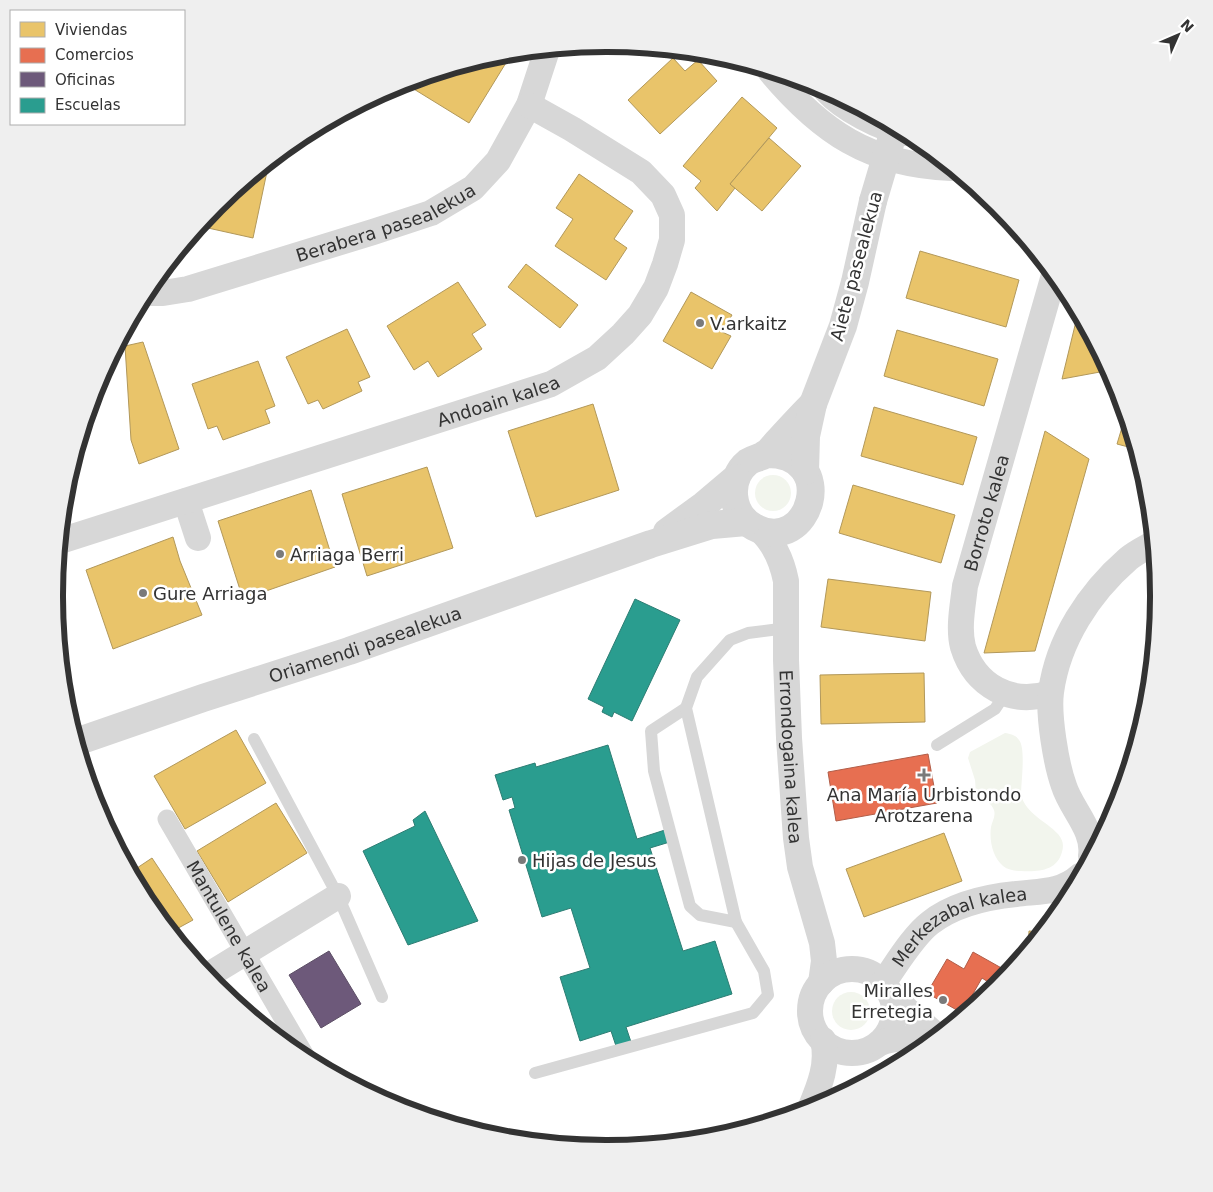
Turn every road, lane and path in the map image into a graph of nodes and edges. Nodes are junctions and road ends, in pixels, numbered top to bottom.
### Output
1 (545, 56) edge
2 (778, 80) edge
3 (529, 105) junction
4 (893, 134) edge
5 (940, 168) edge
6 (1052, 286) edge
7 (156, 293) edge
8 (813, 404) junction
9 (765, 454) junction
10 (805, 471) junction
11 (736, 478) junction
12 (186, 500) junction
13 (799, 522) junction
14 (753, 526) junction
15 (198, 538) dead end
16 (66, 539) edge
17 (651, 544) junction
18 (1148, 547) edge
19 (787, 593) junction
20 (787, 628) junction
21 (1050, 693) junction
22 (1005, 694) junction
23 (686, 708) junction
24 (254, 739) dead end
25 (83, 740) edge
26 (937, 744) dead end
27 (167, 819) dead end
28 (1090, 843) edge
29 (1060, 893) edge
30 (338, 896) junction
31 (814, 917) junction
32 (736, 922) junction
33 (244, 954) junction
34 (853, 969) junction
35 (215, 972) edge
36 (821, 982) junction
37 (887, 988) junction
38 (382, 997) dead end
39 (931, 1031) edge
40 (822, 1040) junction
41 (295, 1041) edge
42 (917, 1041) edge
43 (880, 1043) junction
44 (846, 1052) junction
45 (534, 1073) dead end
46 (822, 1076) junction
47 (814, 1098) edge

1 - 3 street, Berabera pasealekua
2 - 5 street
3 - 7 street, Berabera pasealekua
3 - 12 street, Andoain kalea
4 - 8 street, Aiete pasealekua, bridge
6 - 22 street, Borroto kalea
8 - 9 street, Aiete pasealekua
8 - 10 street, Aiete pasealekua
9 - 10 street
9 - 11 street
10 - 13 street
11 - 14 street
11 - 17 street, Oriamendi pasealekua
12 - 15 street
12 - 16 street, Andoain kalea
13 - 14 street
13 - 19 street, Errondogaina kalea
14 - 17 street, Oriamendi pasealekua
14 - 19 street, Errondogaina kalea
17 - 25 street, Oriamendi pasealekua
18 - 21 street
19 - 20 street, Errondogaina kalea
20 - 23 lane
20 - 31 street, Errondogaina kalea
21 - 22 street, Borroto kalea
21 - 28 street
22 - 26 lane
23 - 32 lane
23 - 32 lane
24 - 30 lane
27 - 33 street, Mantulene kalea
29 - 37 street, Merkezabal kalea
30 - 33 street
30 - 38 lane
31 - 34 street, Errondogaina kalea
31 - 36 street, Errondogaina kalea
32 - 45 lane
33 - 35 street
33 - 41 street, Mantulene kalea
34 - 36 street
34 - 37 street
36 - 40 street
37 - 39 street
37 - 43 street
40 - 44 street
40 - 46 street
42 - 43 street
43 - 44 street
44 - 46 street
46 - 47 street

